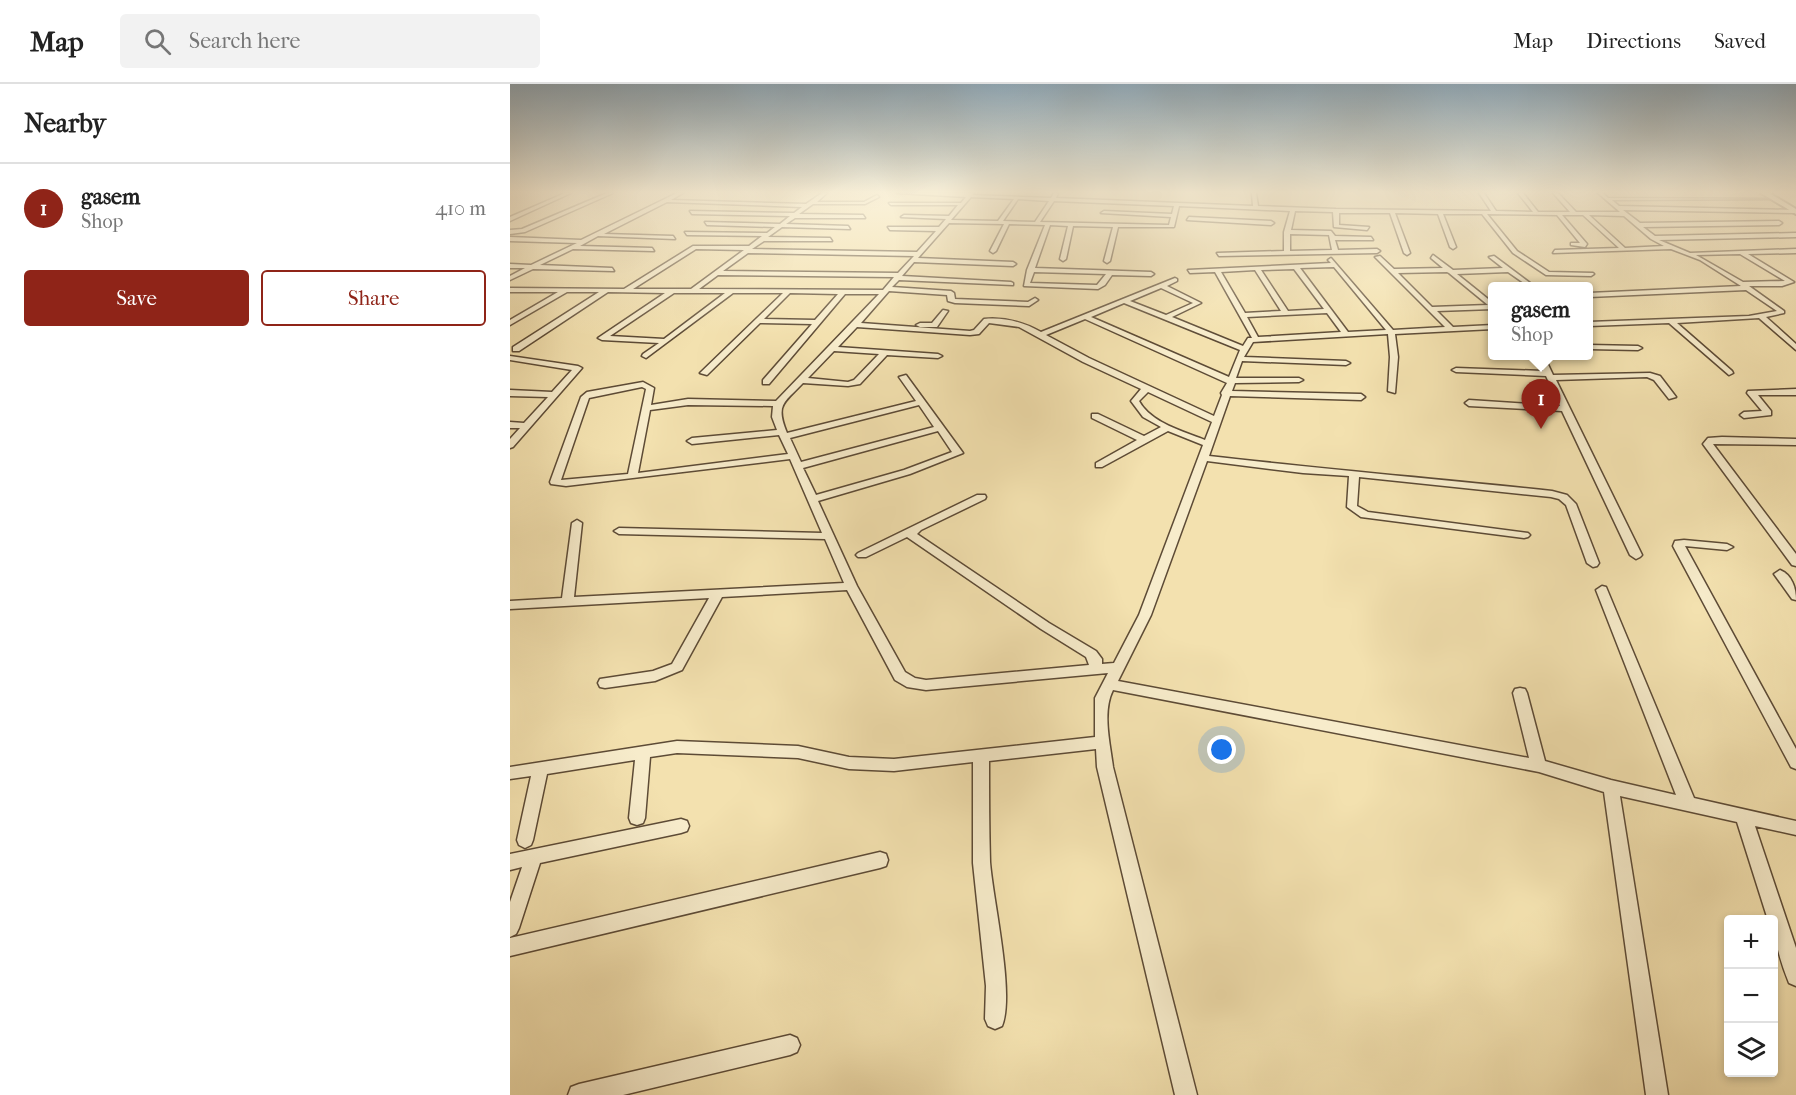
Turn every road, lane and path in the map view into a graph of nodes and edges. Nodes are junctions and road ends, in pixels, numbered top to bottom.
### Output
1 (553, 240) edge
2 (762, 240) edge
3 (930, 240) edge
4 (999, 240) edge
5 (1042, 240) edge
6 (1068, 240) edge
7 (1112, 240) edge
8 (1287, 240) edge
9 (1333, 240) edge
10 (1402, 240) edge
11 (1451, 240) edge
12 (1506, 240) edge
13 (1581, 240) edge
14 (1613, 240) edge
15 (1656, 240) edge
16 (583, 241) joint
17 (1569, 244) dead end
18 (667, 246) dead end
19 (570, 247) junction
20 (699, 247) junction
21 (1454, 247) dead end
22 (1673, 248) junction
23 (652, 250) dead end
24 (748, 250) junction
25 (1624, 250) junction
26 (993, 251) dead end
27 (1335, 251) junction
28 (1796, 251) edge
29 (1556, 252) dead end
30 (1741, 252) junction
31 (1287, 253) junction
32 (1407, 253) dead end
33 (1692, 253) junction
34 (1219, 254) dead end
35 (915, 257) junction
36 (1433, 257) dead end
37 (1492, 257) dead end
38 (1063, 259) dead end
39 (1107, 261) dead end
40 (1013, 264) dead end
41 (510, 266) edge
42 (531, 267) junction
43 (1296, 267) junction
44 (1257, 268) junction
45 (847, 269) dead end
46 (612, 270) dead end
47 (1030, 270) junction
48 (1217, 270) junction
49 (1509, 270) junction
50 (1190, 271) dead end
51 (1392, 271) junction
52 (1450, 271) junction
53 (1110, 272) junction
54 (716, 273) junction
55 (841, 274) junction
56 (1151, 274) dead end
57 (1591, 274) dead end
58 (897, 277) junction
59 (1786, 277) junction
60 (510, 278) edge
61 (1796, 278) edge
62 (1175, 280) dead end
63 (1526, 282) edge
64 (1011, 284) dead end
65 (1162, 286) junction
66 (1745, 286) junction
67 (510, 290) edge
68 (566, 290) junction
69 (606, 291) junction
70 (624, 291) junction
71 (672, 291) junction
72 (692, 291) junction
73 (885, 291) junction
74 (731, 292) junction
75 (788, 292) junction
76 (843, 292) junction
77 (1593, 295) edge
78 (1035, 300) dead end
79 (1125, 301) junction
80 (1488, 302) edge
81 (1488, 306) edge
82 (1431, 309) junction
83 (945, 311) dead end
84 (1329, 311) junction
85 (1286, 313) junction
86 (1779, 314) junction
87 (1788, 314) dead end
88 (1242, 315) junction
89 (1086, 317) junction
90 (1167, 317) junction
91 (1762, 317) junction
92 (759, 321) junction
93 (510, 322) edge
94 (818, 322) junction
95 (858, 322) junction
96 (1672, 322) junction
97 (1593, 324) edge
98 (1488, 327) edge
99 (1451, 329) junction
100 (1391, 332) junction
101 (1346, 334) junction
102 (1040, 335) junction
103 (1256, 339) junction
104 (664, 341) junction
105 (1593, 347) edge
106 (1795, 347) edge
107 (516, 348) dead end
108 (1638, 348) dead end
109 (831, 349) junction
110 (884, 354) junction
111 (1242, 354) junction
112 (646, 356) dead end
113 (938, 356) dead end
114 (510, 358) edge
115 (1542, 360) edge
116 (1346, 363) dead end
117 (1456, 370) dead end
118 (704, 373) dead end
119 (1729, 373) dead end
120 (1549, 376) junction
121 (903, 377) dead end
122 (802, 380) junction
123 (1299, 380) dead end
124 (766, 382) dead end
125 (1228, 387) junction
126 (1146, 388) junction
127 (1392, 391) dead end
128 (1796, 392) edge
129 (510, 393) edge
130 (555, 395) junction
131 (1361, 397) dead end
132 (1672, 398) dead end
133 (920, 402) junction
134 (1469, 403) dead end
135 (778, 404) junction
136 (645, 408) junction
137 (1566, 409) junction
138 (1095, 416) dead end
139 (1744, 416) dead end
140 (1215, 420) junction
141 (510, 426) edge
142 (527, 426) junction
143 (1168, 427) junction
144 (940, 428) junction
145 (784, 434) junction
146 (1144, 440) junction
147 (692, 441) dead end
148 (1796, 442) edge
149 (1208, 444) junction
150 (510, 445) edge
151 (793, 456) junction
152 (1204, 458) junction
153 (1100, 465) dead end
154 (799, 466) junction
155 (1354, 474) junction
156 (632, 476) junction
157 (981, 497) dead end
158 (814, 499) junction
159 (577, 524) dead end
160 (916, 528) junction
161 (619, 531) dead end
162 (1524, 535) dead end
163 (828, 536) junction
164 (1782, 542) junction
165 (1796, 544) edge
166 (1727, 547) dead end
167 (862, 555) dead end
168 (1636, 555) dead end
169 (1796, 562) edge
170 (1593, 563) dead end
171 (1780, 574) dead end
172 (852, 586) junction
173 (1602, 590) dead end
174 (718, 593) junction
175 (1796, 596) edge
176 (567, 603) junction
177 (510, 605) edge
178 (1119, 667) junction
179 (1096, 668) junction
180 (605, 684) dead end
181 (1109, 684) junction
182 (1520, 693) dead end
183 (1102, 742) junction
184 (643, 752) junction
185 (981, 756) junction
186 (1796, 763) edge
187 (1539, 766) junction
188 (540, 769) junction
189 (510, 773) edge
190 (1611, 787) junction
191 (1688, 804) junction
192 (637, 818) dead end
193 (1744, 818) junction
194 (681, 826) dead end
195 (1796, 828) edge
196 (525, 840) dead end
197 (534, 856) junction
198 (880, 860) dead end
199 (510, 862) edge
200 (510, 928) edge
201 (510, 947) edge
202 (1796, 976) edge
203 (995, 1019) dead end
204 (790, 1045) dead end
205 (579, 1095) edge
206 (1186, 1095) edge
207 (1657, 1095) edge

1 - 16 street
2 - 24 street
3 - 35 street
4 - 26 street
5 - 47 street
6 - 38 street
7 - 39 street
8 - 31 street
9 - 27 street
10 - 32 street
11 - 21 street
12 - 57 street
13 - 17 street
14 - 25 street
15 - 22 street
16 - 19 street
18 - 20 street
19 - 23 street
19 - 42 street
20 - 24 street
20 - 70 street
22 - 25 street
22 - 33 street
24 - 35 street
24 - 54 street
25 - 29 street
27 - 31 street
27 - 51 street
28 - 30 street
30 - 33 street
30 - 59 street
31 - 34 street
33 - 66 street
35 - 40 street
35 - 58 street
36 - 52 street
37 - 49 street
41 - 42 street
42 - 46 street
42 - 60 street
43 - 44 street
43 - 84 street
43 - 100 street
44 - 48 street
44 - 85 street
45 - 55 street
47 - 53 street
47 - 53 street
48 - 50 street
48 - 88 street
49 - 52 street
49 - 63 street
51 - 52 street
51 - 82 street
52 - 80 street
53 - 56 street
54 - 55 street
54 - 72 street
55 - 58 street
58 - 64 street
58 - 73 street
59 - 61 street
59 - 66 street
62 - 65 street
65 - 79 street
65 - 90 street
66 - 77 street
66 - 86 street
67 - 68 street
68 - 69 street
68 - 93 street
69 - 70 street
69 - 107 street
70 - 71 street
71 - 72 street
71 - 104 street
72 - 74 street
73 - 76 street
73 - 78 street
73 - 95 street
74 - 75 street
74 - 104 street
75 - 76 street
75 - 92 street
76 - 94 street
79 - 89 street
79 - 90 street
81 - 82 street
82 - 99 street
83 - 95 street
84 - 85 street
84 - 101 street
85 - 88 street
86 - 87 street
86 - 91 street
88 - 103 street
89 - 102 street
89 - 125 street
90 - 111 street
91 - 96 street
91 - 106 street
92 - 94 street
92 - 118 street
94 - 124 street
95 - 102 street
95 - 109 street
96 - 97 street
96 - 119 street
98 - 99 street
99 - 100 street
100 - 101 street
100 - 127 street
101 - 103 street
102 - 126 street
103 - 111 street
104 - 112 street
105 - 108 street
109 - 110 street
109 - 122 street
110 - 113 street
110 - 122 street
111 - 116 street
111 - 125 street
114 - 130 street
115 - 120 street
117 - 120 street
120 - 132 street
120 - 137 street
121 - 133 street
122 - 135 street
123 - 125 street
125 - 131 street
125 - 140 street
126 - 140 street
126 - 143 street
128 - 139 street
129 - 130 street
130 - 142 street
133 - 144 street
133 - 145 street
134 - 137 street
135 - 136 street
135 - 145 street
136 - 156 street
136 - 156 street
137 - 168 street
138 - 146 street
140 - 149 street
141 - 142 street
142 - 150 street
143 - 146 street
143 - 149 street
144 - 154 street
144 - 158 street
145 - 147 street
145 - 151 street
146 - 153 street
148 - 164 street
149 - 152 street
151 - 154 street
151 - 156 street
152 - 155 street
152 - 178 street
154 - 158 street
155 - 162 street
155 - 170 street
157 - 160 street
158 - 163 street
159 - 176 street
160 - 167 street
160 - 179 street
161 - 163 street
163 - 172 street
164 - 165 street
164 - 169 street
166 - 186 street
171 - 175 street
172 - 174 street
172 - 179 street
173 - 191 street
174 - 176 street
174 - 180 street
176 - 177 street
178 - 179 street
178 - 181 street
181 - 183 street
181 - 187 street
182 - 187 street
183 - 185 street
183 - 206 street
184 - 185 street
184 - 188 street
184 - 192 street
185 - 203 street
187 - 190 street
188 - 189 street
188 - 196 street
190 - 191 street
190 - 207 street
191 - 193 street
193 - 195 street
193 - 202 street
194 - 197 street
197 - 199 street
197 - 200 street
198 - 201 street
204 - 205 street

